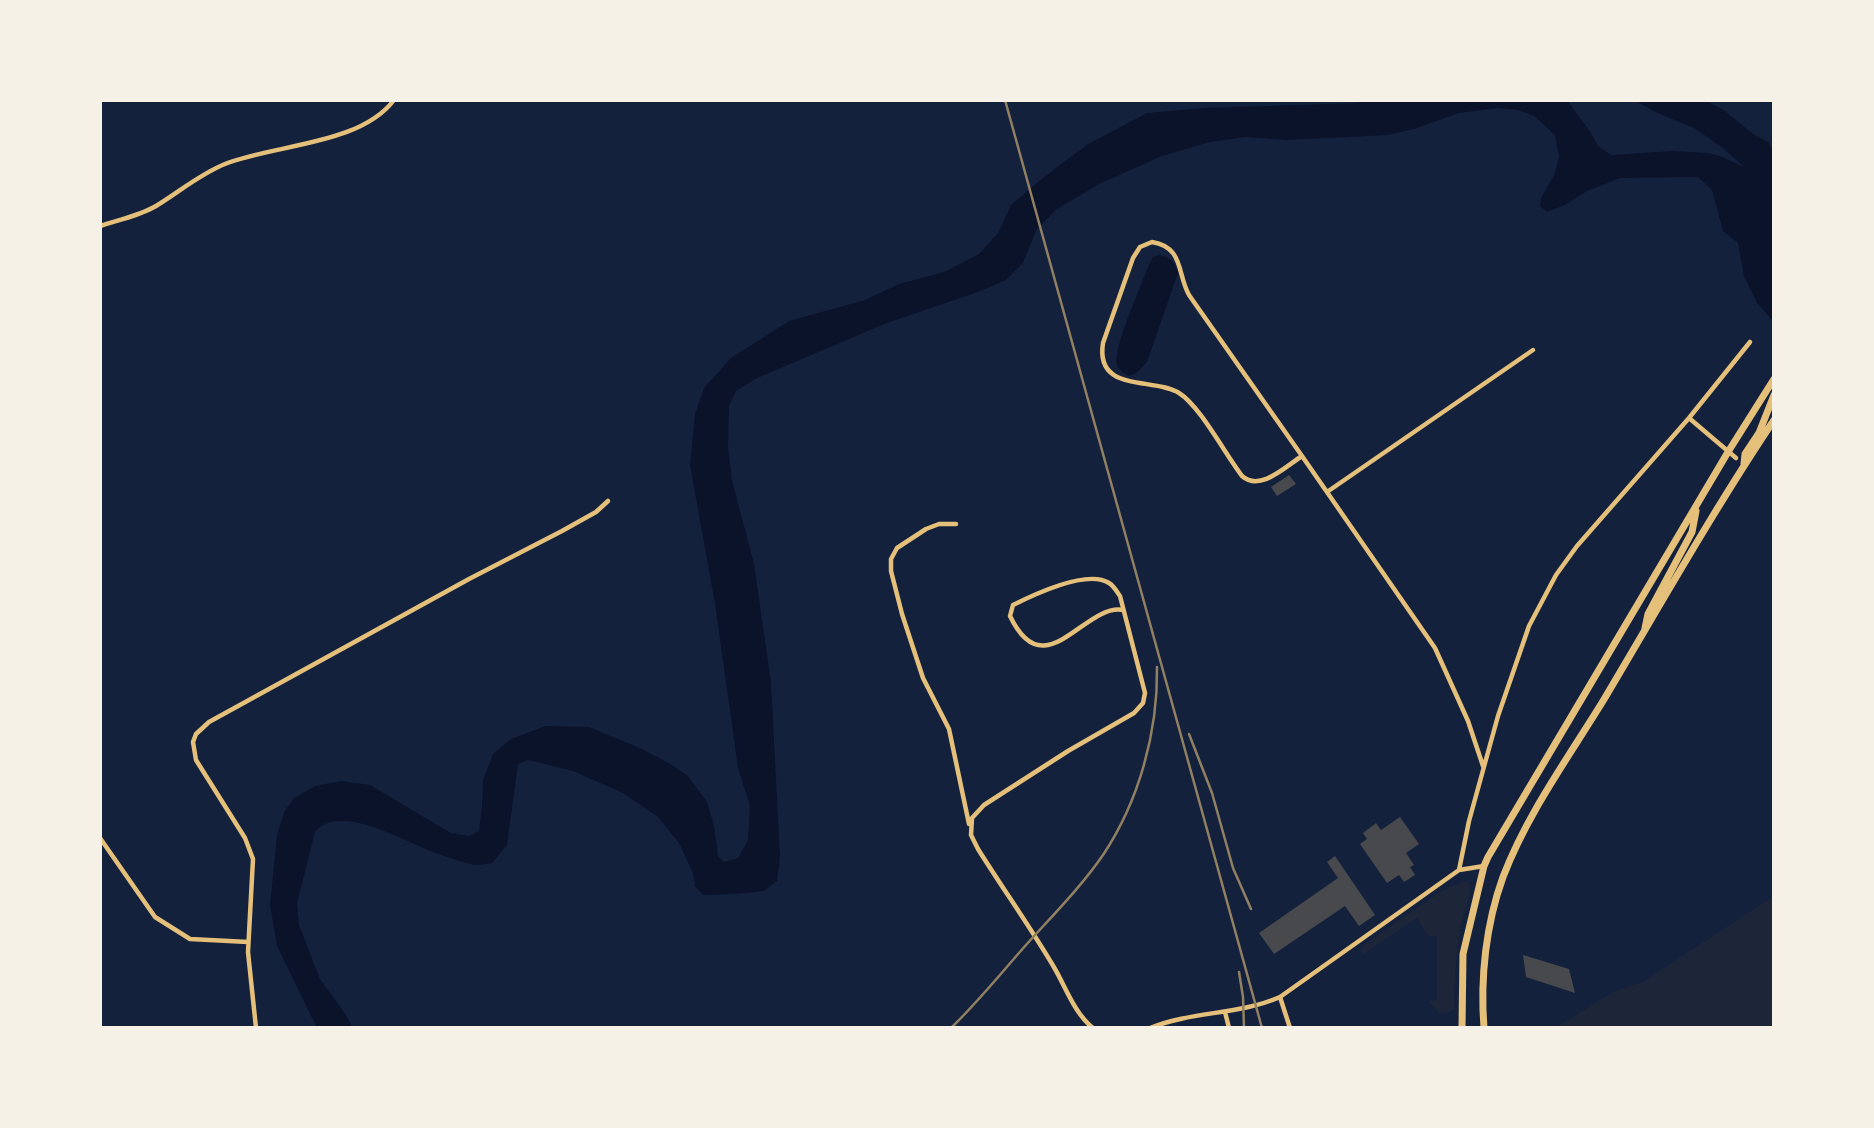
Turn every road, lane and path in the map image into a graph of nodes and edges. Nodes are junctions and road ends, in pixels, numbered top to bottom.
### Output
1 (394, 100) edge
2 (100, 226) edge
3 (1750, 342) dead end
4 (1533, 350) dead end
5 (1774, 379) edge
6 (1774, 395) edge
7 (1689, 418) junction
8 (1774, 420) edge
9 (1728, 452) junction
10 (1302, 456) junction
11 (1736, 458) dead end
12 (1744, 465) junction
13 (1327, 492) junction
14 (608, 501) dead end
15 (1697, 505) junction
16 (956, 524) dead end
17 (1124, 610) junction
18 (1643, 635) junction
19 (1482, 777) junction
20 (971, 835) junction
21 (100, 838) edge
22 (1484, 866) junction
23 (1459, 870) junction
24 (248, 942) junction
25 (1280, 997) junction
26 (1225, 1012) junction
27 (256, 1028) edge
28 (1093, 1028) edge
29 (1150, 1028) edge
30 (1229, 1028) edge
31 (1290, 1028) edge
32 (1462, 1028) edge
33 (1484, 1028) edge

1 - 2 street
3 - 7 street
4 - 13 street
5 - 9 highway
6 - 12 highway
7 - 9 street
7 - 19 street
8 - 12 highway
9 - 11 street
9 - 15 highway
10 - 10 street
10 - 13 street
12 - 18 highway
13 - 19 street
14 - 24 street
15 - 18 highway
15 - 22 highway
16 - 20 street
17 - 17 street
17 - 20 street
18 - 33 highway
19 - 23 street
20 - 28 street
21 - 24 street
22 - 23 street
22 - 32 highway
23 - 25 street
24 - 27 street
25 - 26 street
25 - 31 street
26 - 29 street
26 - 30 street

